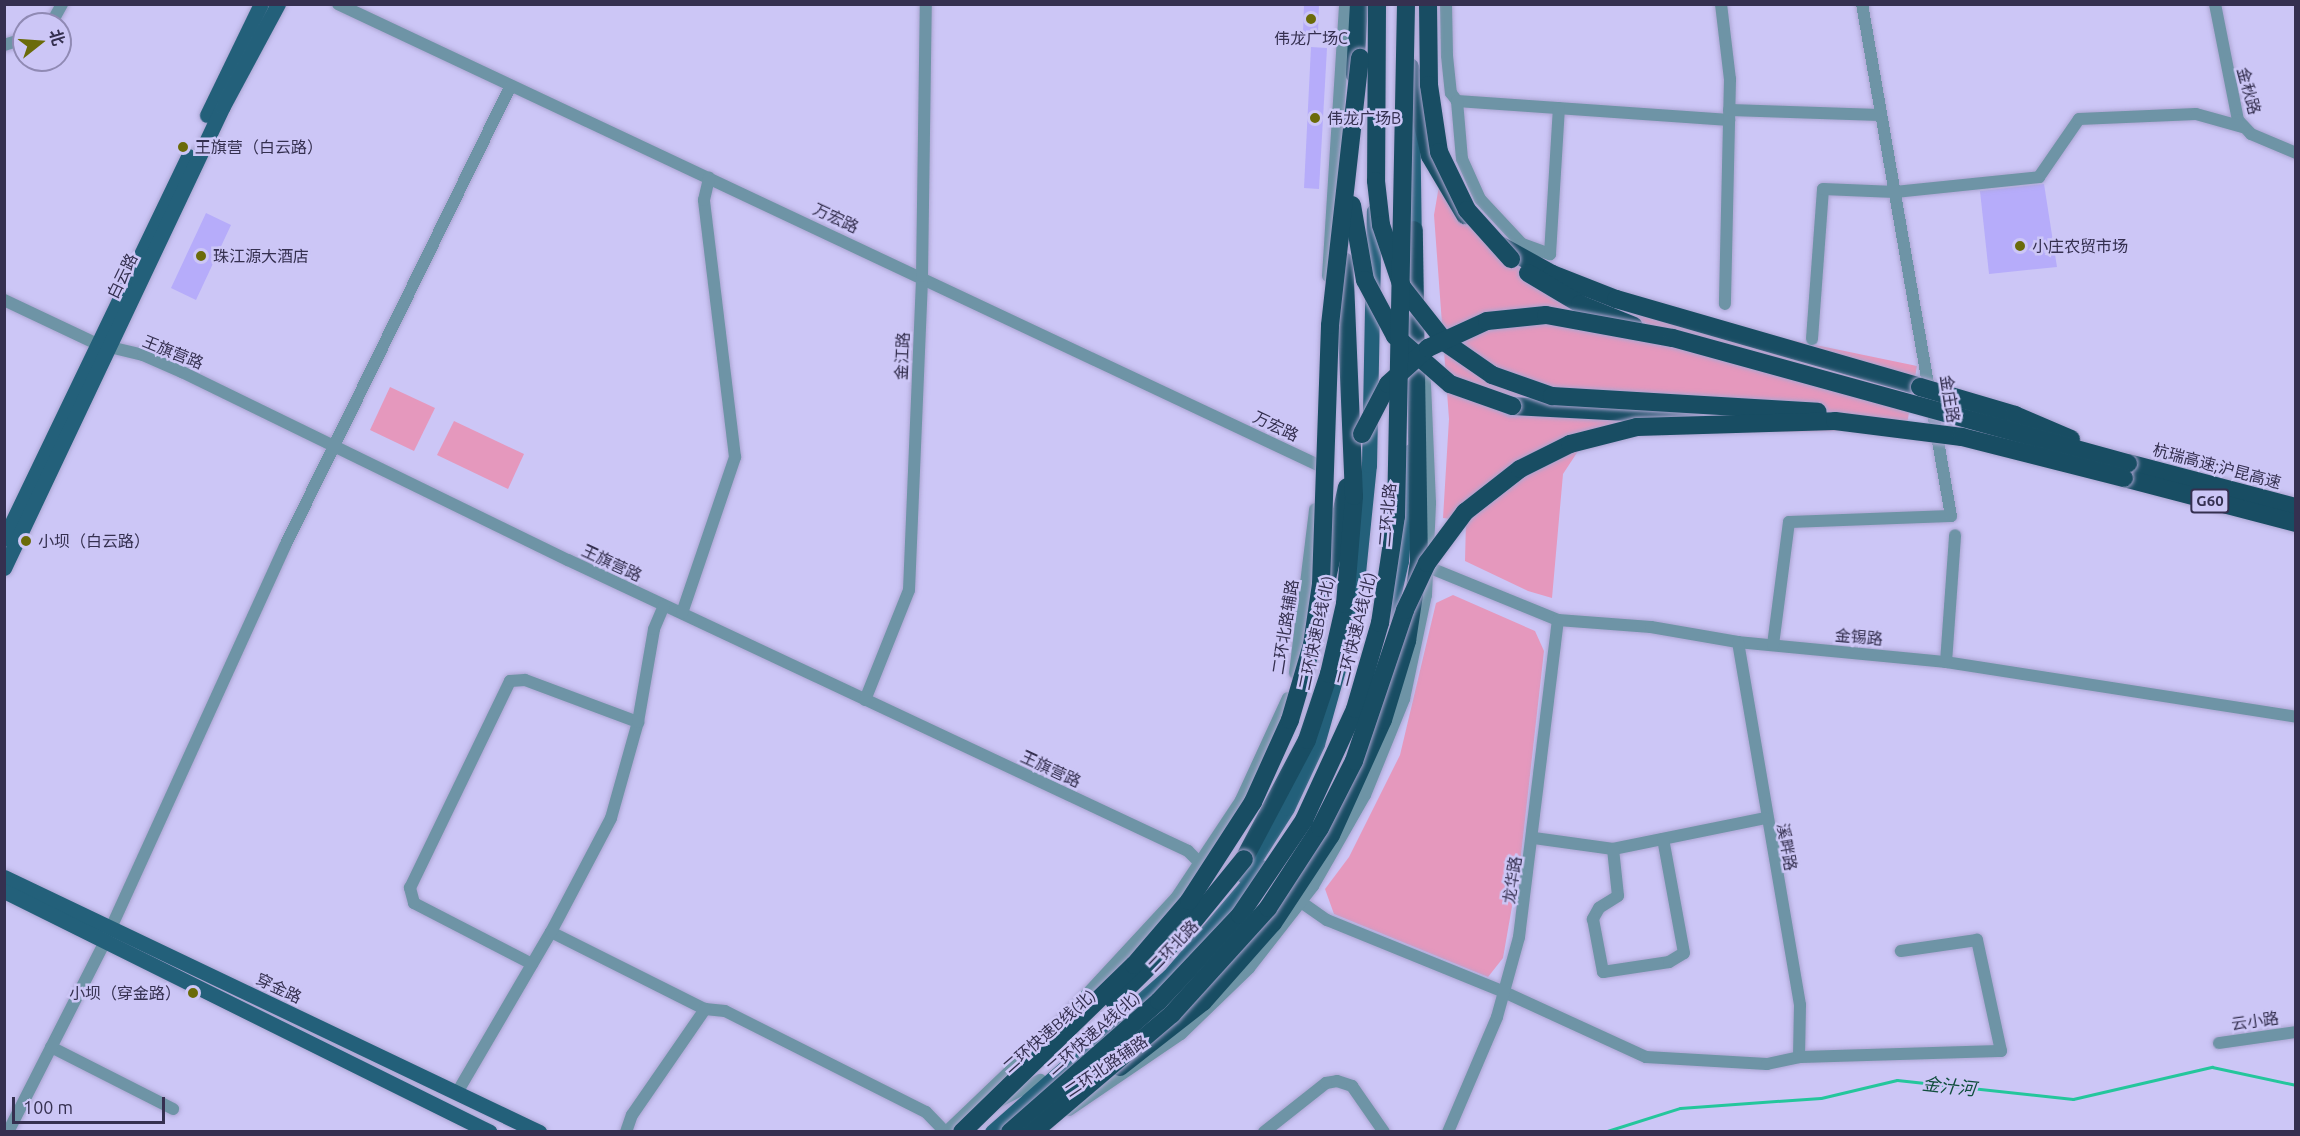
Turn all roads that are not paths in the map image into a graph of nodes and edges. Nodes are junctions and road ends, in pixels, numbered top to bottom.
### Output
1 (261, 4) edge
2 (278, 4) edge
3 (338, 4) edge
4 (926, 4) edge
5 (1345, 4) edge
6 (1361, 4) edge
7 (1377, 4) edge
8 (1428, 4) edge
9 (1446, 4) edge
10 (1721, 4) edge
11 (1862, 4) edge
12 (2215, 4) edge
13 (1405, 6) edge
14 (511, 85) junction
15 (1457, 101) junction
16 (1559, 108) junction
17 (1729, 115) junction
18 (1881, 115) junction
19 (2243, 127) junction
20 (1355, 128) junction
21 (2295, 153) edge
22 (709, 178) junction
23 (1895, 192) junction
24 (1414, 230) junction
25 (922, 276) junction
26 (4, 300) edge
27 (1725, 304) dead end
28 (1673, 338) junction
29 (1812, 339) dead end
30 (102, 346) junction
31 (1834, 421) junction
32 (1976, 440) junction
33 (336, 445) junction
34 (1318, 465) junction
35 (2126, 471) junction
36 (2295, 507) edge
37 (2295, 523) edge
38 (1955, 535) dead end
39 (4, 539) edge
40 (1428, 567) junction
41 (4, 568) edge
42 (664, 606) junction
43 (682, 613) junction
44 (1558, 620) junction
45 (1738, 642) junction
46 (1312, 645) junction
47 (1773, 645) junction
48 (1946, 662) junction
49 (865, 700) junction
50 (2295, 717) edge
51 (638, 722) junction
52 (1766, 819) junction
53 (1534, 838) junction
54 (1663, 839) junction
55 (1613, 849) junction
56 (1201, 864) junction
57 (4, 878) edge
58 (4, 891) edge
59 (1301, 902) junction
60 (551, 932) junction
61 (108, 935) junction
62 (1901, 951) dead end
63 (532, 964) junction
64 (1504, 992) junction
65 (705, 1009) junction
66 (2295, 1032) edge
67 (2219, 1043) dead end
68 (51, 1047) junction
69 (1799, 1057) junction
70 (1043, 1083) junction
71 (458, 1091) junction
72 (1071, 1103) junction
73 (173, 1109) dead end
74 (8, 1131) edge
75 (490, 1131) edge
76 (539, 1131) edge
77 (626, 1131) edge
78 (946, 1131) edge
79 (962, 1131) edge
80 (980, 1131) edge
81 (992, 1131) edge
82 (1012, 1131) edge
83 (1034, 1131) edge
84 (1264, 1131) edge
85 (1384, 1131) edge
86 (1448, 1131) edge

1 - 30 main road, 白云路
2 - 30 main road, 白云路
3 - 14 street, 万宏路
4 - 25 street, 金江路
5 - 34 street, 二环北路辅路
6 - 20 highway, bridge
6 - 79 highway, 二环快速B线(北), bridge
7 - 32 highway, bridge
7 - 70 main road, 二环北路
8 - 28 highway, bridge
9 - 15 street
10 - 17 street
11 - 18 street, 金庄路
12 - 19 street, 金秋路
13 - 24 main road, 二环北路
13 - 35 highway, bridge
13 - 82 highway, 二环快速A线(北), bridge
14 - 22 street, 万宏路
14 - 33 street
15 - 16 street
15 - 16 street
16 - 17 street
17 - 18 street
17 - 27 street
18 - 23 street, 金庄路
19 - 21 street, 金秋路
19 - 23 street
20 - 31 highway, bridge
20 - 46 highway, bridge
22 - 25 street, 万宏路
22 - 43 street
23 - 29 street
23 - 47 street, 金庄路
24 - 40 street, 二环北路辅路
24 - 70 main road, 二环北路
24 - 72 highway, bridge
25 - 34 street, 万宏路
25 - 49 street, 金江路
26 - 30 street, 王旗营路
28 - 35 highway, bridge
28 - 46 highway, bridge
30 - 33 street, 王旗营路
30 - 39 main road, 白云路
30 - 41 main road, 白云路
31 - 32 highway, bridge
31 - 72 highway, bridge
32 - 35 highway, bridge
33 - 42 street, 王旗营路
33 - 61 street
34 - 56 street, 二环北路辅路
35 - 36 highway, 杭瑞高速;沪昆高速 / G60
35 - 37 highway, G60
38 - 48 street
40 - 44 street, 金锡路
40 - 59 street, 二环北路辅路
42 - 43 street, 王旗营路
42 - 51 street
43 - 49 street, 王旗营路
44 - 45 street, 金锡路
44 - 53 street, 龙华路
45 - 47 street, 金锡路
45 - 52 street, 溪畔路
46 - 79 highway, bridge
47 - 48 street, 金锡路
48 - 50 street, 金锡路
49 - 56 street, 王旗营路
51 - 60 street
51 - 63 street
52 - 54 street
52 - 69 street, 溪畔路
53 - 55 street
53 - 64 street, 龙华路
54 - 55 street
54 - 55 street
56 - 78 street, 二环北路辅路
57 - 61 main road, 穿金路
58 - 61 main road, 穿金路
59 - 64 street
59 - 83 street, 二环北路辅路
60 - 63 street
60 - 65 street
61 - 68 street
61 - 71 main road, 穿金路
61 - 75 main road, 穿金路
62 - 69 street
63 - 71 street
64 - 69 street
64 - 86 street, 龙华路
65 - 77 street
65 - 78 street
66 - 67 street, 云小路
68 - 73 street
68 - 74 street
70 - 78 street
70 - 80 main road, 二环北路
70 - 81 main road, 二环北路
70 - 82 street
71 - 76 main road, 穿金路
72 - 83 highway, bridge
84 - 85 street

